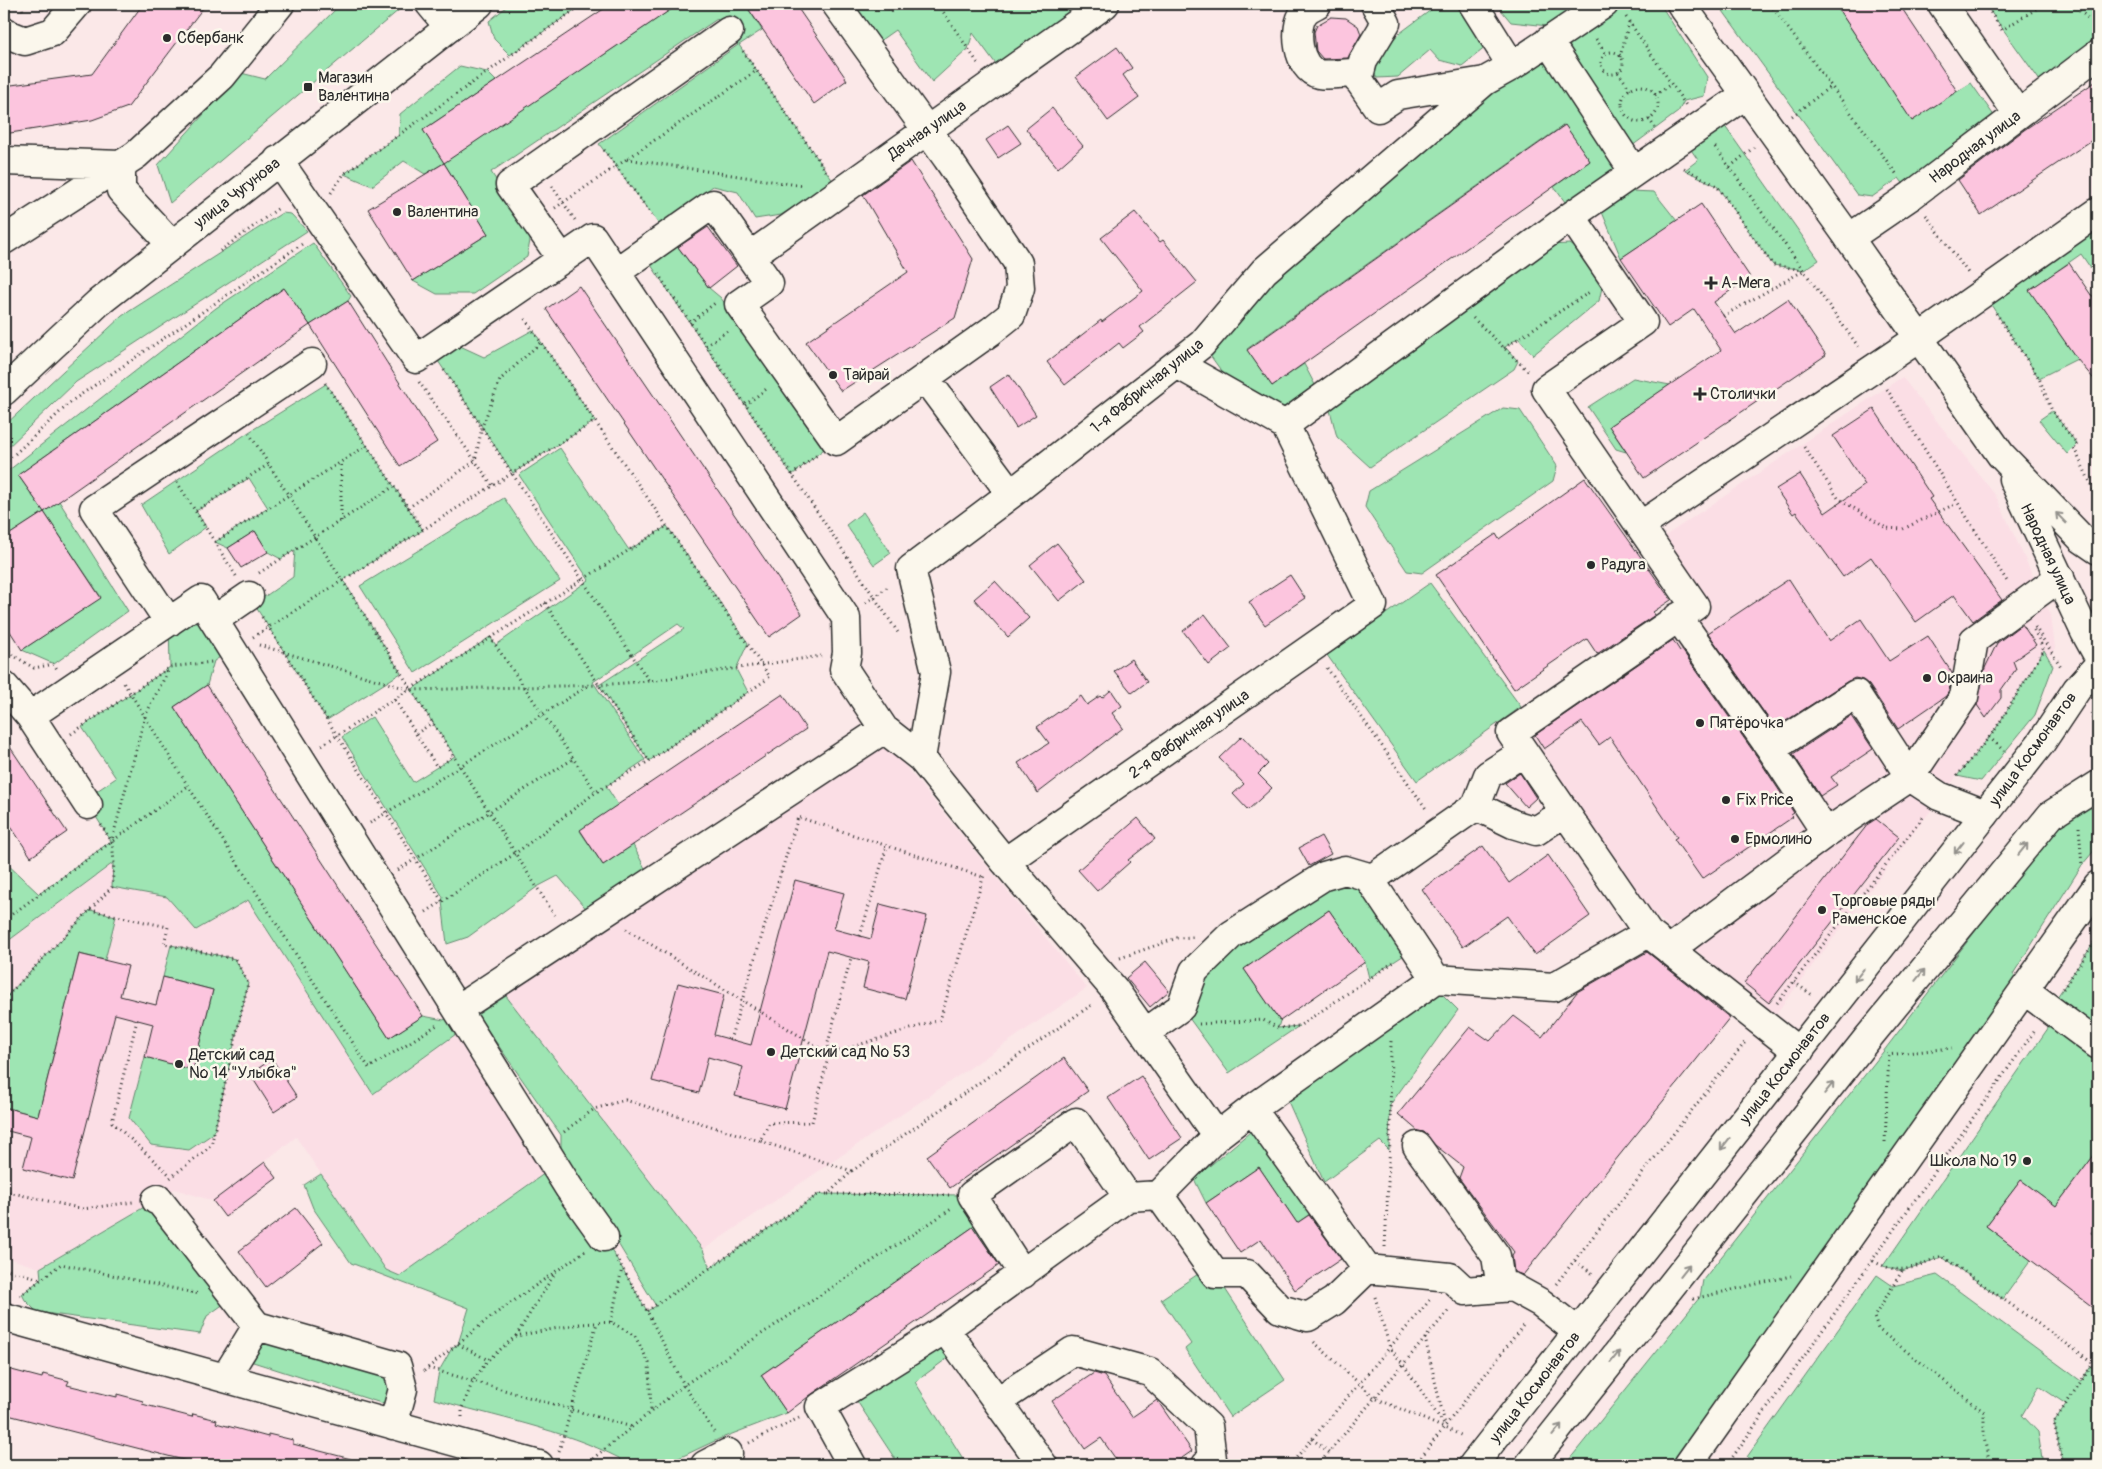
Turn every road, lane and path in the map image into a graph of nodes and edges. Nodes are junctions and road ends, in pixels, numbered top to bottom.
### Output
1 (77, 4) edge
2 (280, 4) edge
3 (430, 4) edge
4 (479, 4) edge
5 (583, 4) edge
6 (836, 4) edge
7 (886, 4) edge
8 (902, 4) edge
9 (938, 4) edge
10 (1105, 4) edge
11 (1317, 4) edge
12 (1375, 4) edge
13 (1473, 4) edge
14 (1604, 4) edge
15 (1681, 4) edge
16 (1770, 4) edge
17 (1942, 4) edge
18 (1984, 4) edge
19 (2044, 4) edge
20 (2072, 4) edge
21 (2098, 15) edge
22 (1629, 22) dead end
23 (449, 27) junction
24 (4, 31) edge
25 (729, 31) joint
26 (1548, 41) junction
27 (2098, 54) edge
28 (1620, 57) junction
29 (1512, 66) junction
30 (756, 70) junction
31 (1618, 72) junction
32 (1358, 80) junction
33 (1485, 81) junction
34 (992, 84) junction
35 (1672, 84) dead end
36 (1630, 89) junction
37 (1655, 95) junction
38 (1745, 95) junction
39 (2018, 114) junction
40 (1649, 119) junction
41 (588, 130) junction
42 (927, 130) junction
43 (1670, 147) junction
44 (627, 159) junction
45 (278, 160) junction
46 (4, 161) edge
47 (121, 165) junction
48 (538, 165) junction
49 (616, 166) junction
50 (1634, 172) junction
51 (840, 191) junction
52 (1912, 195) junction
53 (563, 202) junction
54 (2098, 212) edge
55 (316, 214) junction
56 (1571, 216) junction
57 (536, 221) junction
58 (668, 236) junction
59 (1849, 238) junction
60 (4, 240) edge
61 (590, 241) junction
62 (172, 245) junction
63 (644, 253) junction
64 (750, 256) junction
65 (562, 259) junction
66 (616, 272) junction
67 (1612, 277) junction
68 (1984, 294) junction
69 (509, 296) junction
70 (1455, 300) junction
71 (1723, 316) dead end
72 (1919, 338) junction
73 (541, 342) junction
74 (1504, 348) junction
75 (430, 349) junction
76 (312, 363) joint
77 (1177, 364) junction
78 (925, 378) junction
79 (1546, 389) junction
80 (4, 391) edge
81 (237, 414) junction
82 (595, 421) junction
83 (1285, 425) junction
84 (1790, 425) junction
85 (482, 427) junction
86 (836, 441) junction
87 (366, 446) junction
88 (2001, 455) junction
89 (165, 462) junction
90 (341, 462) junction
91 (4, 464) edge
92 (269, 464) junction
93 (512, 473) junction
94 (792, 474) junction
95 (393, 488) junction
96 (1011, 494) junction
97 (289, 495) junction
98 (2098, 499) edge
99 (1957, 503) dead end
100 (408, 508) junction
101 (196, 511) junction
102 (341, 521) junction
103 (668, 526) junction
104 (1640, 526) junction
105 (423, 530) junction
106 (315, 537) junction
107 (215, 542) junction
108 (2098, 550) edge
109 (912, 569) junction
110 (2060, 577) junction
111 (343, 580) junction
112 (583, 580) junction
113 (245, 590) junction
114 (874, 597) junction
115 (545, 603) junction
116 (1678, 617) junction
117 (846, 618) junction
118 (214, 620) junction
119 (169, 622) junction
120 (268, 627) junction
121 (490, 637) junction
122 (901, 637) dead end
123 (4, 642) edge
124 (239, 646) junction
125 (1314, 646) junction
126 (285, 652) junction
127 (847, 653) junction
128 (111, 661) junction
129 (763, 665) junction
130 (2097, 666) edge
131 (170, 667) junction
132 (649, 681) junction
133 (589, 684) junction
134 (598, 685) junction
135 (4, 686) edge
136 (524, 687) junction
137 (71, 688) junction
138 (411, 690) junction
139 (131, 694) junction
140 (395, 700) junction
141 (542, 714) junction
142 (30, 716) junction
143 (144, 716) junction
144 (433, 722) junction
145 (884, 730) junction
146 (416, 734) junction
147 (337, 736) junction
148 (50, 748) junction
149 (1771, 749) junction
150 (1524, 752) junction
151 (455, 756) junction
152 (301, 758) junction
153 (921, 758) junction
154 (573, 759) junction
155 (649, 761) junction
156 (461, 767) junction
157 (1910, 777) junction
158 (2098, 785) edge
159 (188, 786) junction
160 (596, 792) junction
161 (88, 805) dead end
162 (1476, 806) junction
163 (490, 812) junction
164 (1564, 812) junction
165 (386, 814) junction
166 (1985, 814) junction
167 (1442, 830) junction
168 (1826, 833) junction
169 (350, 836) junction
170 (112, 840) junction
171 (887, 846) junction
172 (516, 853) junction
173 (415, 859) junction
174 (992, 860) junction
175 (1372, 878) junction
176 (379, 882) junction
177 (2098, 885) edge
178 (442, 902) junction
179 (90, 910) junction
180 (4, 920) edge
181 (406, 925) junction
182 (624, 928) dead end
183 (568, 936) junction
184 (860, 936) dead end
185 (1231, 936) junction
186 (2098, 937) edge
187 (1659, 941) junction
188 (1415, 948) junction
189 (852, 958) dead end
190 (1094, 966) junction
191 (1436, 979) junction
192 (1114, 989) junction
193 (2024, 990) junction
194 (4, 999) edge
195 (1181, 1007) junction
196 (2050, 1009) junction
197 (459, 1010) junction
198 (1391, 1010) junction
199 (137, 1020) dead end
200 (1145, 1033) junction
201 (730, 1040) dead end
202 (1868, 1040) junction
203 (1985, 1044) junction
204 (2098, 1044) edge
205 (1798, 1052) junction
206 (829, 1054) junction
207 (1252, 1109) junction
208 (1218, 1136) junction
209 (760, 1142) junction
210 (545, 1146) junction
211 (1417, 1146) dead end
212 (852, 1171) junction
213 (172, 1177) junction
214 (4, 1191) edge
215 (154, 1193) junction
216 (828, 1194) junction
217 (1159, 1195) junction
218 (972, 1196) junction
219 (1128, 1197) junction
220 (604, 1237) junction
221 (1873, 1261) junction
222 (622, 1267) junction
223 (4, 1269) edge
224 (1375, 1270) junction
225 (556, 1271) junction
226 (1902, 1271) junction
227 (1023, 1274) junction
228 (1792, 1276) dead end
229 (41, 1279) junction
230 (1458, 1284) junction
231 (1501, 1288) junction
232 (200, 1295) dead end
233 (1691, 1299) dead end
234 (10, 1308) edge
235 (647, 1311) junction
236 (610, 1322) junction
237 (597, 1323) junction
238 (257, 1326) junction
239 (945, 1329) junction
240 (1578, 1332) junction
241 (516, 1336) junction
242 (1309, 1336) dead end
243 (1425, 1338) junction
244 (458, 1344) junction
245 (1390, 1348) junction
246 (488, 1360) junction
247 (2094, 1362) junction
248 (1403, 1364) junction
249 (2098, 1366) edge
250 (428, 1368) junction
251 (225, 1378) junction
252 (473, 1381) junction
253 (684, 1385) junction
254 (1359, 1385) junction
255 (402, 1388) junction
256 (1375, 1398) junction
257 (998, 1402) junction
258 (820, 1407) junction
259 (571, 1409) junction
260 (651, 1412) junction
261 (393, 1425) junction
262 (633, 1427) junction
263 (1445, 1427) junction
264 (1312, 1440) junction
265 (464, 1445) junction
266 (1329, 1452) junction
267 (716, 1459) edge
268 (548, 1462) edge
269 (585, 1465) edge
270 (852, 1465) edge
271 (1043, 1465) edge
272 (1206, 1465) edge
273 (1290, 1465) edge
274 (1318, 1465) edge
275 (1473, 1465) edge
276 (1530, 1465) edge
277 (1688, 1465) edge
278 (1727, 1465) edge
279 (1990, 1465) edge
280 (2063, 1465) edge

1 - 24 main road
2 - 47 main road
3 - 23 main road
4 - 23 main road, улица Чугунова
5 - 55 path
6 - 42 main road
7 - 8 path
9 - 34 path
10 - 34 main road, Дачная улица
11 - 32 main road
12 - 32 main road
13 - 29 main road
14 - 26 main road, 1-я Фабричная улица
15 - 38 main road, Народная улица
16 - 52 path
17 - 39 main road
18 - 19 path
20 - 21 path
22 - 28 path
23 - 45 main road, улица Чугунова
25 - 30 path
25 - 41 main road
26 - 29 main road, 1-я Фабричная улица
26 - 50 main road
27 - 39 main road, Народная улица
28 - 31 path
28 - 31 path
29 - 33 main road, 1-я Фабричная улица
30 - 44 path
30 - 51 path
31 - 36 path
32 - 33 main road
33 - 77 main road, 1-я Фабричная улица
34 - 42 main road, Дачная улица
35 - 37 path
36 - 37 path
36 - 40 path
37 - 40 path
38 - 43 main road
38 - 59 main road, Народная улица
39 - 52 main road, Народная улица
40 - 43 path
41 - 48 main road
41 - 49 path
42 - 51 main road, Дачная улица
42 - 78 main road
43 - 50 main road
43 - 71 path
44 - 49 path
44 - 51 path
45 - 55 main road
45 - 62 main road, улица Чугунова
46 - 47 main road
47 - 60 main road
47 - 62 main road
48 - 53 path
48 - 57 main road
49 - 53 path
49 - 58 path
50 - 56 main road
51 - 64 main road, Дачная улица
52 - 59 main road, Народная улица
52 - 68 path
53 - 57 path
53 - 61 path
54 - 68 main road
55 - 75 main road
55 - 91 path
56 - 67 main road
56 - 70 main road
57 - 65 main road
58 - 63 main road
58 - 64 main road
59 - 72 main road, Народная улица
61 - 65 main road
61 - 66 main road
62 - 80 main road, улица Чугунова
63 - 66 main road
63 - 94 path
64 - 86 main road
65 - 69 main road
66 - 117 main road
67 - 74 path
67 - 79 main road
68 - 72 main road
68 - 98 path
69 - 73 path
69 - 75 main road
70 - 74 path
70 - 83 main road
72 - 84 main road
72 - 88 main road, Народная улица
73 - 82 path
73 - 85 path
74 - 79 path
75 - 85 path
76 - 81 main road
76 - 87 path
77 - 83 main road
77 - 96 main road, 1-я Фабричная улица
78 - 86 main road
78 - 96 main road
79 - 104 main road
81 - 89 main road
81 - 92 path
82 - 93 path
82 - 103 path
83 - 125 main road, 2-я Фабричная улица
84 - 99 path
84 - 104 main road
85 - 93 path
85 - 100 path
86 - 94 path
87 - 90 path
87 - 95 path
108 -> 88 main road, Народная улица
88 - 110 main road, Народная улица
89 - 101 path
89 - 119 main road
90 - 97 path
90 - 102 path
92 - 97 path
92 - 101 path
93 - 105 path
93 - 112 path
94 - 114 path
95 - 100 path
95 - 102 path
96 - 109 main road, 1-я Фабричная улица
97 - 106 path
97 - 107 path
100 - 105 path
101 - 107 path
102 - 106 path
103 - 112 path
103 - 129 path
104 - 116 main road
105 - 111 path
106 - 111 path
106 - 113 path
107 - 113 path
109 - 114 path
109 - 153 main road
110 - 130 main road, Народная улица
110 - 157 main road
111 - 120 path
111 - 138 path
112 - 115 path
112 - 132 path
113 - 118 main road
113 - 120 path
114 - 117 path
114 - 122 path
115 - 121 path
115 - 134 path
116 - 149 main road
116 - 150 main road
117 - 127 main road
118 - 119 main road
118 - 124 main road
119 - 128 main road
120 - 124 path
120 - 126 path
121 - 136 path
121 - 138 path
123 - 137 path
124 - 126 path
124 - 131 path
124 - 152 main road
125 - 167 path
125 - 174 main road, 2-я Фабричная улица
126 - 138 path
126 - 147 path
127 - 129 path
127 - 145 main road
128 - 137 main road
128 - 139 path
129 - 132 path
129 - 155 path
130 - 166 main road, улица Космонавтов
131 - 139 path
131 - 143 path
132 - 134 path
133 - 134 path
133 - 136 path
133 - 141 path
134 - 155 path
135 - 142 main road
136 - 138 path
136 - 141 path
137 - 142 main road
138 - 140 path
138 - 144 path
139 - 143 path
139 - 148 path
140 - 146 path
140 - 147 path
141 - 154 path
141 - 156 path
142 - 148 main road
143 - 159 path
143 - 170 path
144 - 146 path
144 - 151 path
145 - 153 main road
145 - 183 main road
146 - 151 path
147 - 152 path
147 - 165 path
148 - 161 main road
149 - 157 main road
149 - 168 main road
150 - 162 main road
150 - 164 main road
151 - 156 path
152 - 169 main road
153 - 174 main road
154 - 160 path
154 - 163 path
155 - 160 path
156 - 163 path
156 - 165 path
157 - 166 main road
157 - 168 main road
202 -> 158 main road
159 - 170 path
159 - 197 path
160 - 172 path
162 - 164 main road
162 - 167 main road
163 - 172 path
163 - 173 path
164 - 187 main road
165 - 169 path
165 - 173 path
166 -> 205 main road, улица Космонавтов
167 - 175 main road
168 - 187 main road
169 - 176 main road
170 - 179 path
170 - 180 path
171 - 174 path
171 - 184 path
171 - 201 path
172 - 178 path
172 - 183 path
173 - 176 path
173 - 178 path
174 - 190 main road
174 - 206 path
175 - 185 main road
175 - 188 main road
176 - 181 main road
177 - 193 main road
178 - 181 path
179 - 194 path
179 - 213 path
181 - 197 main road
182 - 206 path
183 - 197 main road
185 - 190 path
185 - 195 main road
186 - 196 path
187 - 191 main road
187 - 205 main road
188 - 191 main road
188 - 195 path
189 - 206 path
190 - 192 main road
191 - 198 main road
192 - 200 main road
192 - 212 path
193 - 196 main road
193 - 203 main road
195 - 200 main road
196 - 204 main road
196 - 221 path
197 - 210 main road
198 - 207 main road
198 - 224 path
199 - 213 path
200 - 208 main road
202 - 203 path
276 -> 202 main road
203 - 277 main road
205 -> 240 main road, улица Космонавтов
206 - 209 path
207 - 208 main road
207 - 224 main road
208 - 217 main road
209 - 210 path
209 - 212 path
210 - 220 main road
211 - 231 main road
212 - 216 path
213 - 215 path
214 - 215 path
215 - 238 main road
216 - 218 path
216 - 235 path
217 - 219 main road
217 - 224 main road
218 - 219 main road
218 - 227 main road
218 - 253 path
219 - 227 main road
220 - 222 path
220 - 225 path
221 - 226 path
221 - 278 path
222 - 235 path
222 - 236 path
223 - 229 path
224 - 230 main road
224 - 245 path
225 - 241 path
225 - 244 path
226 - 247 path
226 - 279 path
227 - 239 main road
228 - 233 path
229 - 232 path
229 - 234 path
230 - 231 main road
230 - 243 path
230 - 245 path
231 - 240 main road
234 - 251 main road
235 - 253 path
236 - 237 path
236 - 260 path
237 - 241 path
237 - 259 path
238 - 251 main road
238 - 255 main road
239 - 257 main road
239 - 258 main road
240 - 275 main road, улица Космонавтов
241 - 246 path
242 - 254 path
243 - 248 path
243 - 263 path
244 - 246 path
244 - 250 path
245 - 248 path
245 - 254 path
246 - 252 path
247 - 249 path
247 - 280 path
248 - 256 path
248 - 263 path
250 - 252 path
250 - 255 path
251 - 261 main road
252 - 259 path
252 - 265 path
253 - 260 path
253 - 267 path
254 - 256 path
254 - 264 path
255 - 261 main road
256 - 263 path
256 - 266 path
257 - 271 main road
257 - 272 main road
258 - 267 path
258 - 270 main road
259 - 262 path
259 - 268 path
260 - 262 path
261 - 265 main road
262 - 269 path
264 - 266 path
264 - 273 path
265 - 268 main road
266 - 274 path

